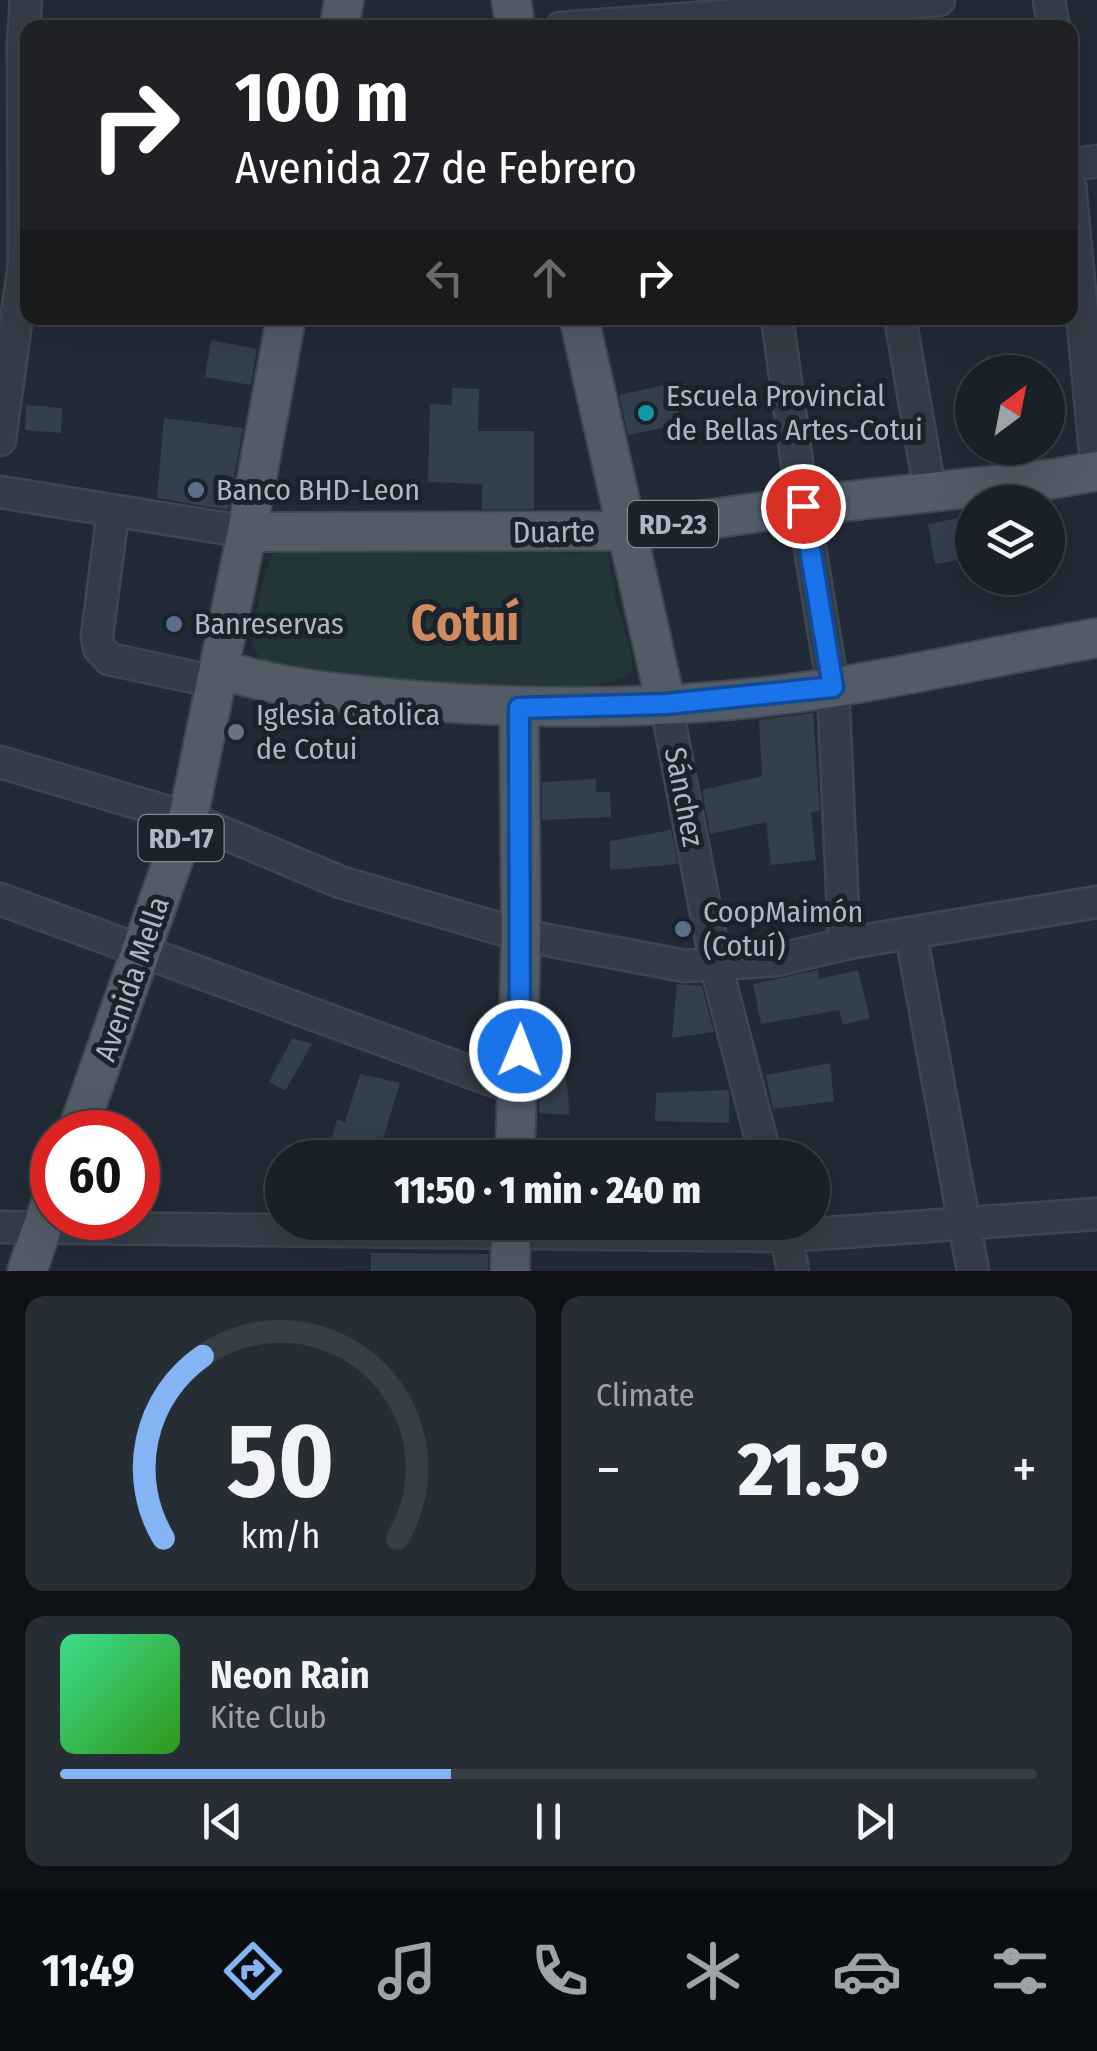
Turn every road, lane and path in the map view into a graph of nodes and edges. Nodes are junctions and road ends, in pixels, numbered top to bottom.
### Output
1 (939, 0) edge
2 (852, 11) edge
3 (726, 15) edge
4 (662, 20) edge
5 (17, 44) edge
6 (17, 263) edge
7 (1078, 270) edge
8 (285, 325) edge
9 (581, 325) edge
10 (778, 325) edge
11 (901, 325) edge
12 (0, 440) edge
13 (1097, 472) edge
14 (930, 491) junction
15 (0, 492) edge
16 (803, 506) junction
17 (113, 512) junction
18 (625, 531) junction
19 (246, 532) junction
20 (1097, 638) edge
21 (218, 676) junction
22 (833, 687) junction
23 (666, 704) junction
24 (519, 708) junction
25 (0, 762) edge
26 (188, 818) junction
27 (0, 898) edge
28 (1097, 902) edge
29 (521, 934) junction
30 (911, 934) junction
31 (849, 943) junction
32 (142, 950) junction
33 (716, 965) junction
34 (519, 1090) junction
35 (85, 1110) edge
36 (516, 1140) edge
37 (761, 1140) edge
38 (1097, 1214) edge
39 (160, 1218) edge
40 (30, 1219) edge
41 (265, 1221) edge
42 (966, 1223) junction
43 (0, 1227) edge
44 (830, 1228) edge
45 (38, 1240) edge
46 (511, 1240) edge
47 (787, 1240) edge
48 (27, 1271) edge
49 (510, 1271) edge
50 (794, 1271) edge
51 (972, 1271) edge

1 - 2 street
2 - 3 street
3 - 4 street
5 - 6 street
6 - 12 street
7 - 13 street
8 - 19 main road, Avenida Mella
9 - 18 main road, Sánchez
10 - 16 street
11 - 14 street
13 - 14 main road, Duarte / RD-23
14 - 16 main road, Duarte / RD-23
15 - 17 street
16 - 18 main road, Duarte / RD-23
16 - 22 street
17 - 19 street
17 - 21 street
18 - 19 main road, Duarte / RD-23
18 - 23 main road, Sánchez
19 - 21 main road, Avenida Mella / RD-17
20 - 22 main road
21 - 24 main road
21 - 26 main road, Avenida Mella / RD-17
22 - 23 main road
22 - 31 street
23 - 24 main road
23 - 33 street, Sánchez
24 - 29 main road
25 - 26 street
26 - 29 street
26 - 32 main road, Avenida Mella / RD-17
27 - 32 street
28 - 30 street
29 - 33 street
29 - 34 main road
30 - 31 street
30 - 42 street
31 - 33 street
32 - 34 street
32 - 35 main road, Avenida Mella / RD-17
33 - 37 street, Sánchez
34 - 36 main road
38 - 42 street
39 - 41 street
40 - 43 street
42 - 44 street
42 - 51 street
45 - 48 main road
46 - 49 main road
47 - 50 street

